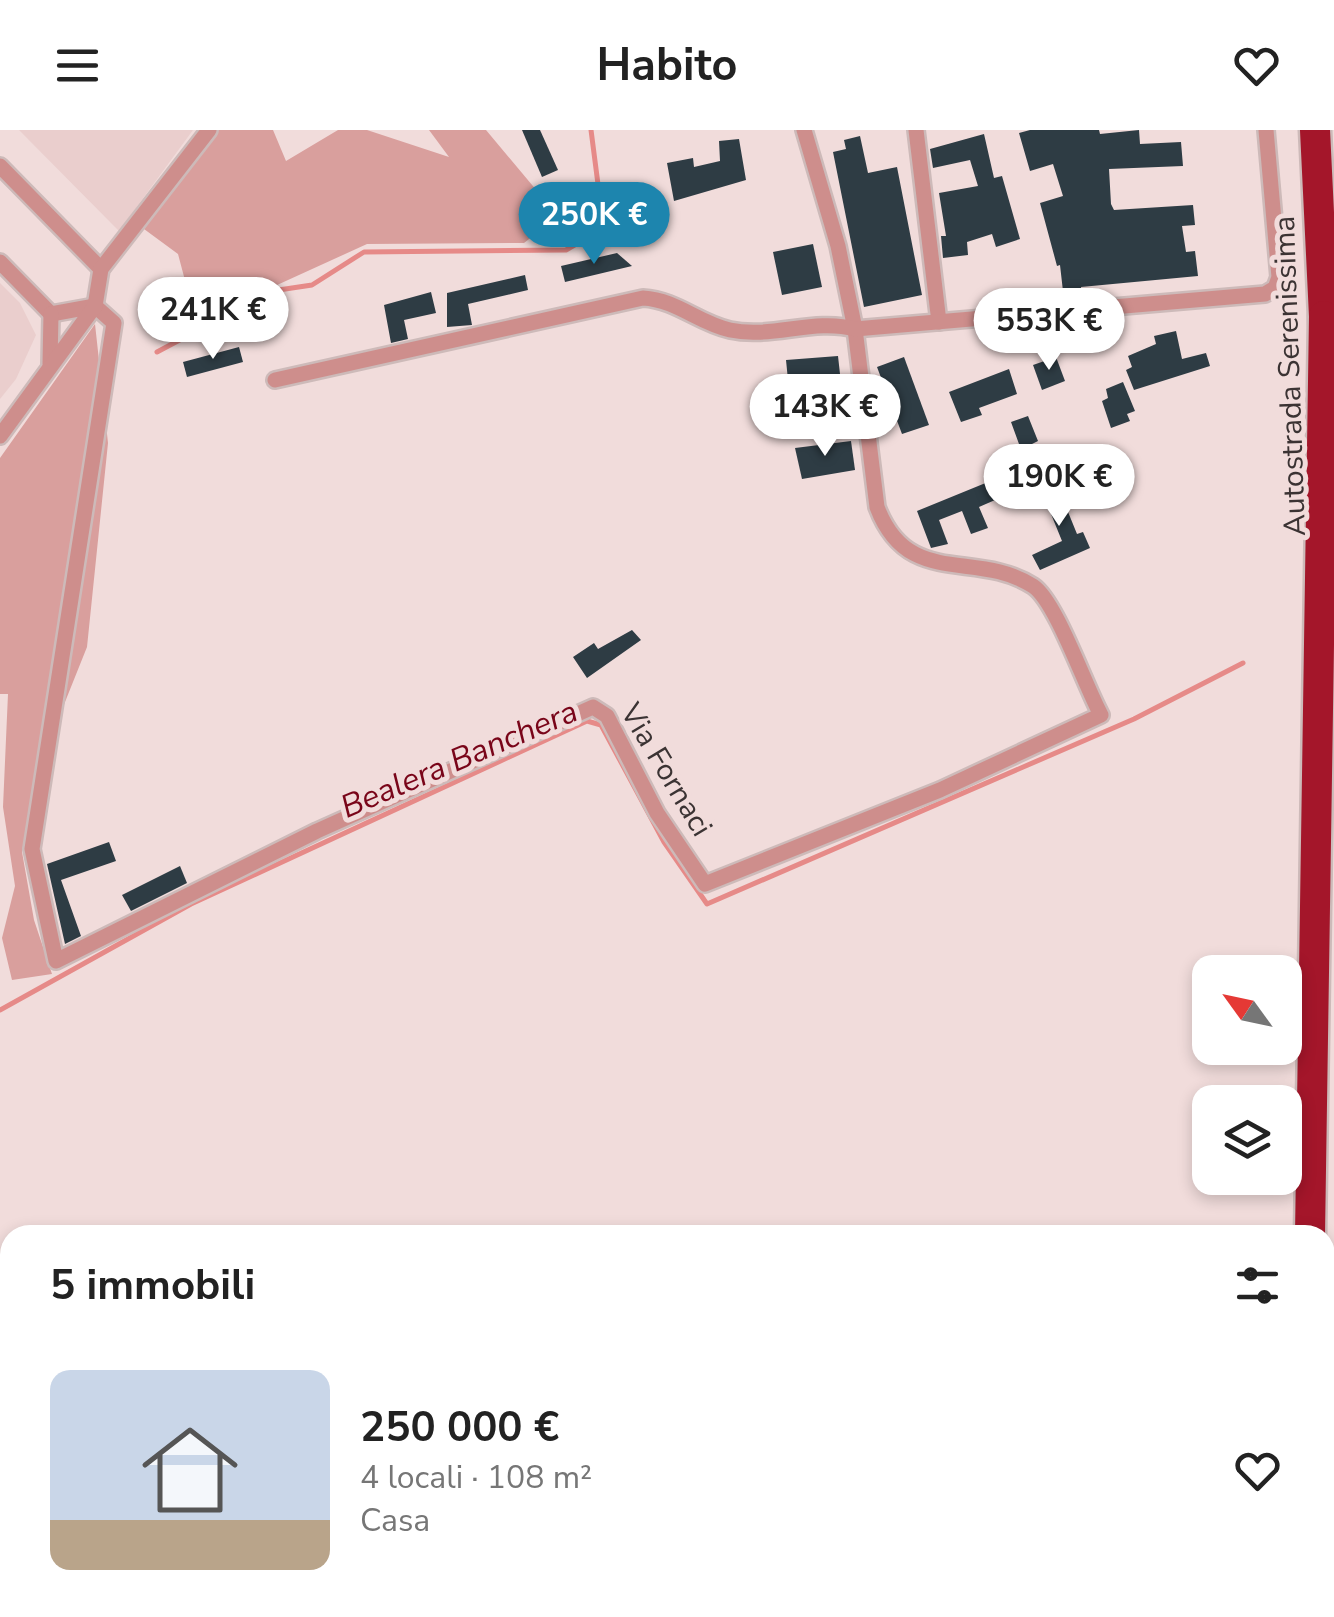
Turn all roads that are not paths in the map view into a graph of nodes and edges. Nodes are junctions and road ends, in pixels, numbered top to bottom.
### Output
1 (209, 130) edge
2 (804, 130) edge
3 (916, 130) edge
4 (1266, 130) edge
5 (1316, 130) edge
6 (0, 166) edge
7 (0, 262) edge
8 (101, 269) junction
9 (94, 306) junction
10 (51, 314) junction
11 (1324, 316) junction
12 (939, 322) junction
13 (855, 330) junction
14 (50, 367) junction
15 (275, 380) dead end
16 (0, 436) edge
17 (1334, 620) edge
18 (1310, 1225) edge

1 - 8 street
2 - 13 street
3 - 12 street
4 - 12 street
5 - 11 highway, Autostrada Serenissima
6 - 8 street
7 - 10 street
8 - 9 street
9 - 10 street
9 - 13 street, Via Fornaci
9 - 14 street
10 - 14 street
11 - 17 highway, Autostrada Serenissima
11 - 18 highway
12 - 13 street
13 - 15 street
14 - 16 street

